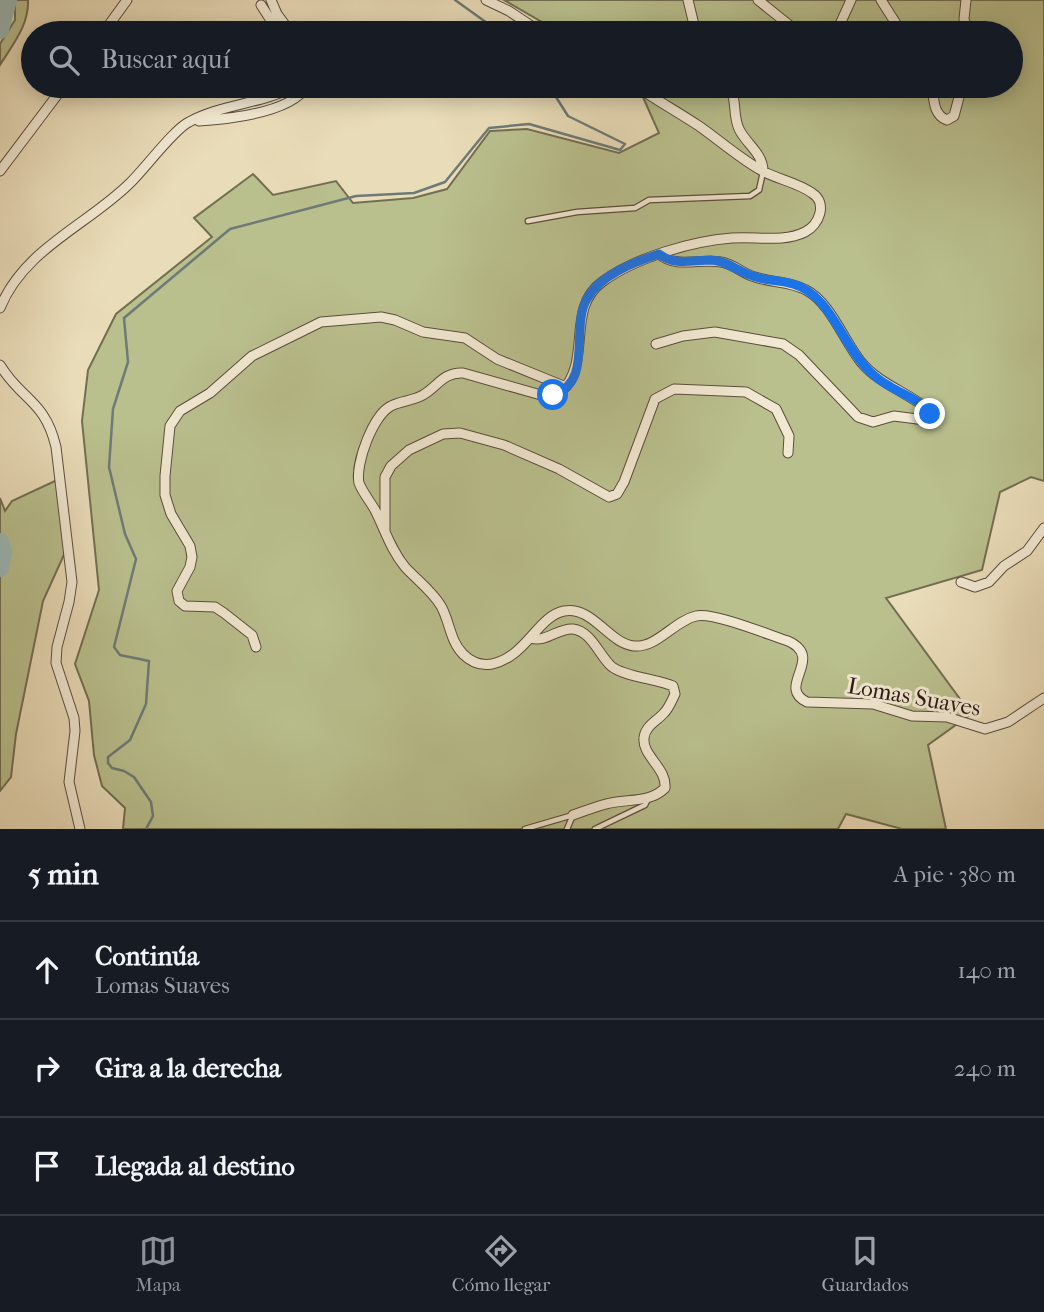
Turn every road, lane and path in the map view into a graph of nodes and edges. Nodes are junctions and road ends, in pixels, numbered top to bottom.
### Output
1 (127, 0) edge
2 (271, 0) edge
3 (486, 0) edge
4 (688, 0) edge
5 (758, 0) edge
6 (851, 0) edge
7 (881, 0) edge
8 (966, 0) edge
9 (261, 5) dead end
10 (274, 17) junction
11 (112, 21) edge
12 (275, 21) edge
13 (278, 21) edge
14 (524, 21) edge
15 (693, 21) edge
16 (784, 21) edge
17 (841, 21) edge
18 (894, 21) edge
19 (965, 21) edge
20 (55, 98) edge
21 (265, 98) edge
22 (294, 98) edge
23 (655, 98) edge
24 (734, 98) edge
25 (934, 98) edge
26 (959, 98) edge
27 (187, 122) junction
28 (0, 171) edge
29 (763, 172) junction
30 (528, 221) dead end
31 (659, 254) junction
32 (0, 308) edge
33 (656, 344) dead end
34 (0, 365) edge
35 (566, 387) junction
36 (788, 453) dead end
37 (1044, 528) edge
38 (385, 533) junction
39 (961, 582) dead end
40 (531, 638) junction
41 (256, 647) dead end
42 (1044, 698) edge
43 (648, 799) junction
44 (573, 815) junction
45 (80, 829) edge
46 (525, 829) edge
47 (567, 829) edge
48 (595, 829) edge

1 - 11 street
2 - 10 street
3 - 14 street
4 - 15 street
5 - 16 street
6 - 17 street
7 - 18 street
8 - 19 street
9 - 10 street
10 - 12 street
10 - 13 street
20 - 28 street
21 - 27 street
22 - 27 street
23 - 29 street
24 - 29 street
25 - 26 street
27 - 32 street
29 - 30 lane
29 - 31 street
31 - 33 street
31 - 35 street
34 - 45 street
35 - 38 street, Lomas Suaves
35 - 41 street
36 - 38 street
37 - 39 street
38 - 40 street, Lomas Suaves
40 - 42 street, Lomas Suaves
40 - 43 street
43 - 44 street
43 - 48 lane
44 - 46 lane
44 - 47 lane

